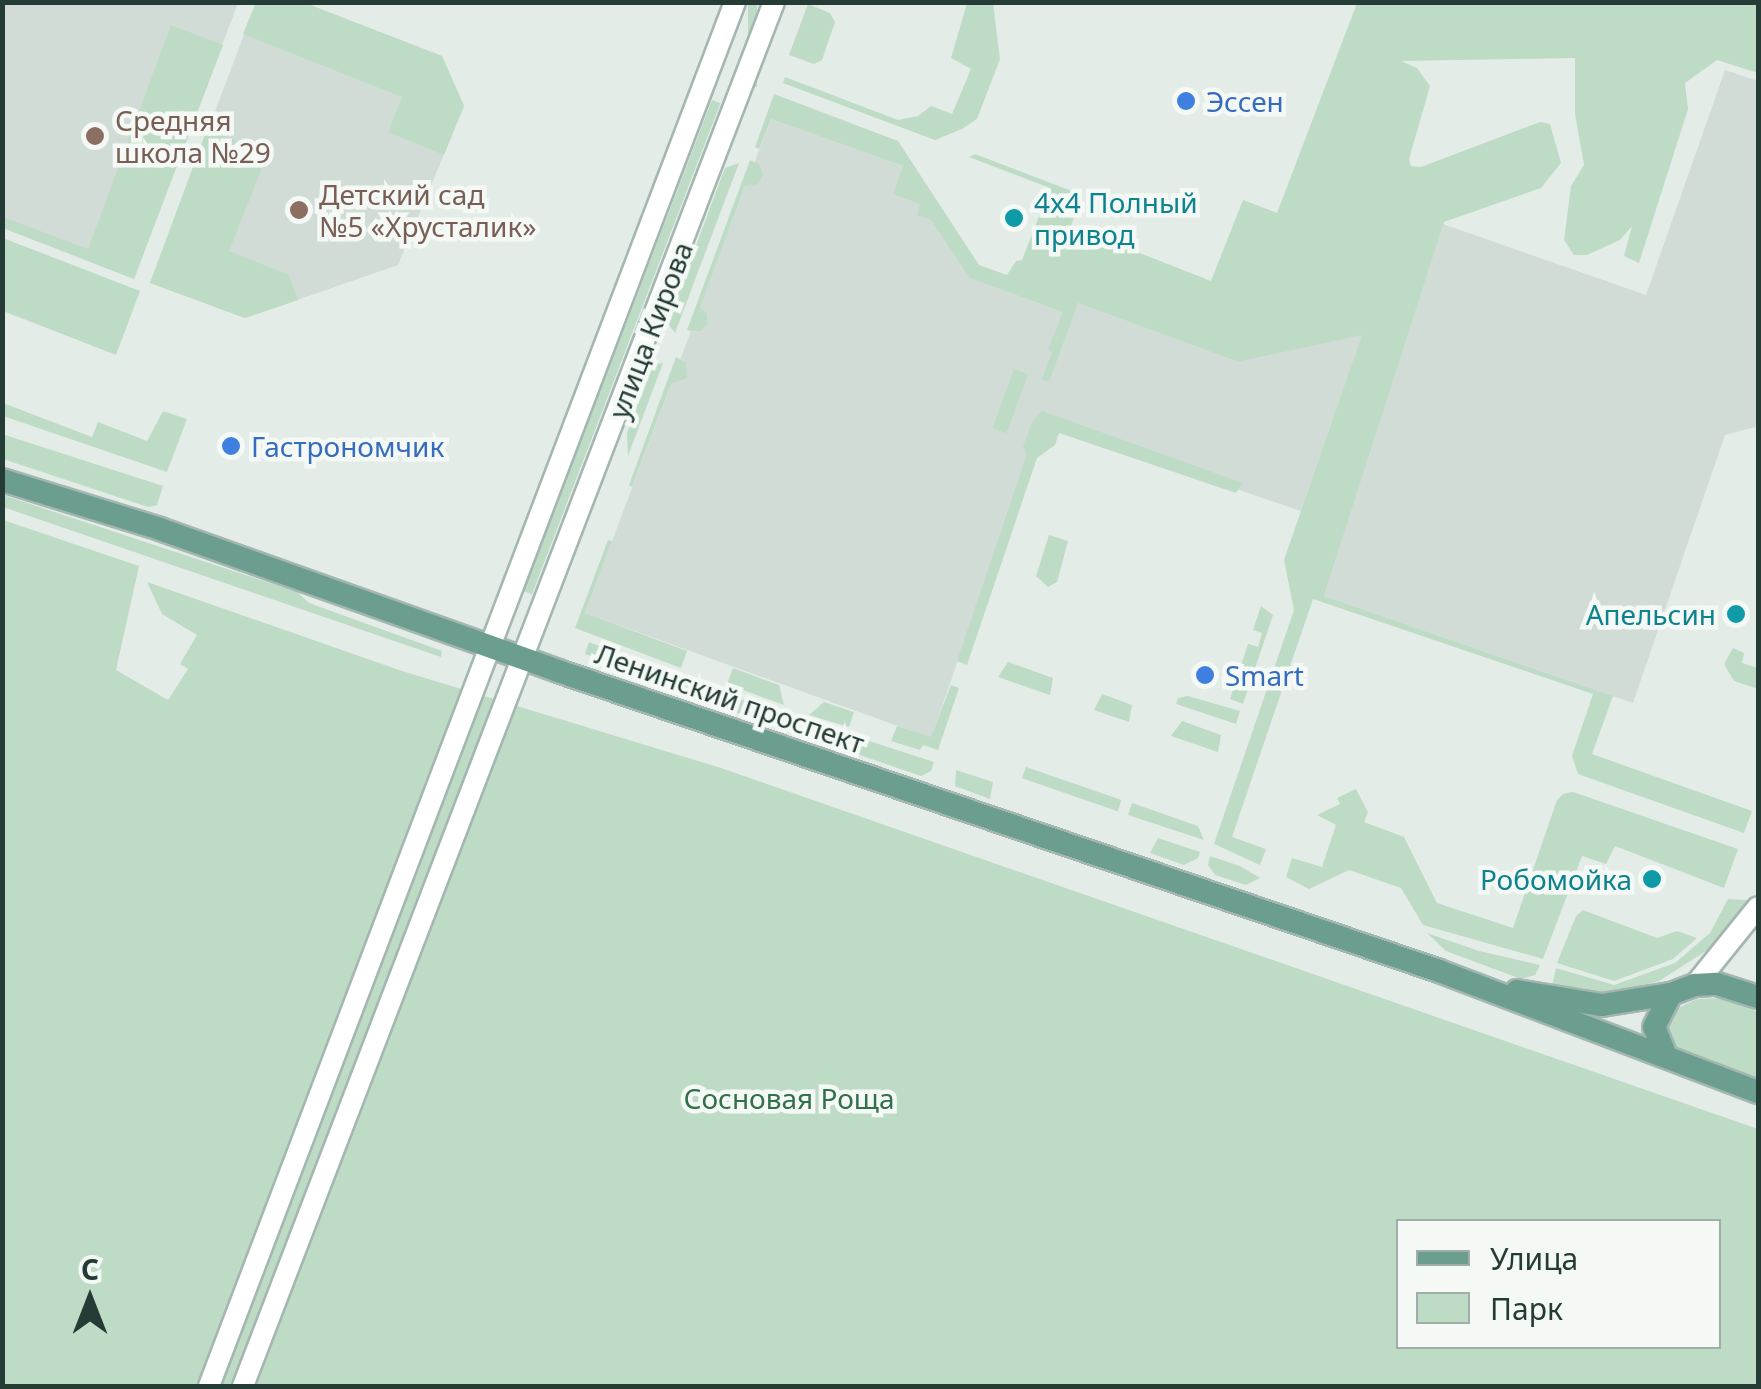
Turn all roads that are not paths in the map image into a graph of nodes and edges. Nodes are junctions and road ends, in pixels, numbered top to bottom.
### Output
1 (735, 2) edge
2 (774, 2) edge
3 (704, 86) junction
4 (738, 98) junction
5 (2, 480) edge
6 (492, 646) junction
7 (526, 658) junction
8 (1758, 907) edge
9 (1439, 971) junction
10 (1695, 985) junction
11 (1671, 994) junction
12 (1758, 997) edge
13 (1666, 1056) junction
14 (1758, 1092) edge
15 (209, 1386) edge
16 (244, 1386) edge

1 - 3 main road, улица Кирова
2 - 4 main road, улица Кирова
3 - 4 main road
3 - 6 main road, улица Кирова
4 - 7 main road, улица Кирова
5 - 6 main road, Ленинский проспект
6 - 7 main road, Ленинский проспект
6 - 15 main road, улица Кирова
7 - 9 main road, Ленинский проспект
7 - 16 main road, улица Кирова
8 - 10 main road
9 - 11 main road, Ленинский проспект
9 - 13 main road, Ленинский проспект
10 - 11 main road, Ленинский проспект
10 - 12 main road
11 - 13 main road
13 - 14 main road, Ленинский проспект

